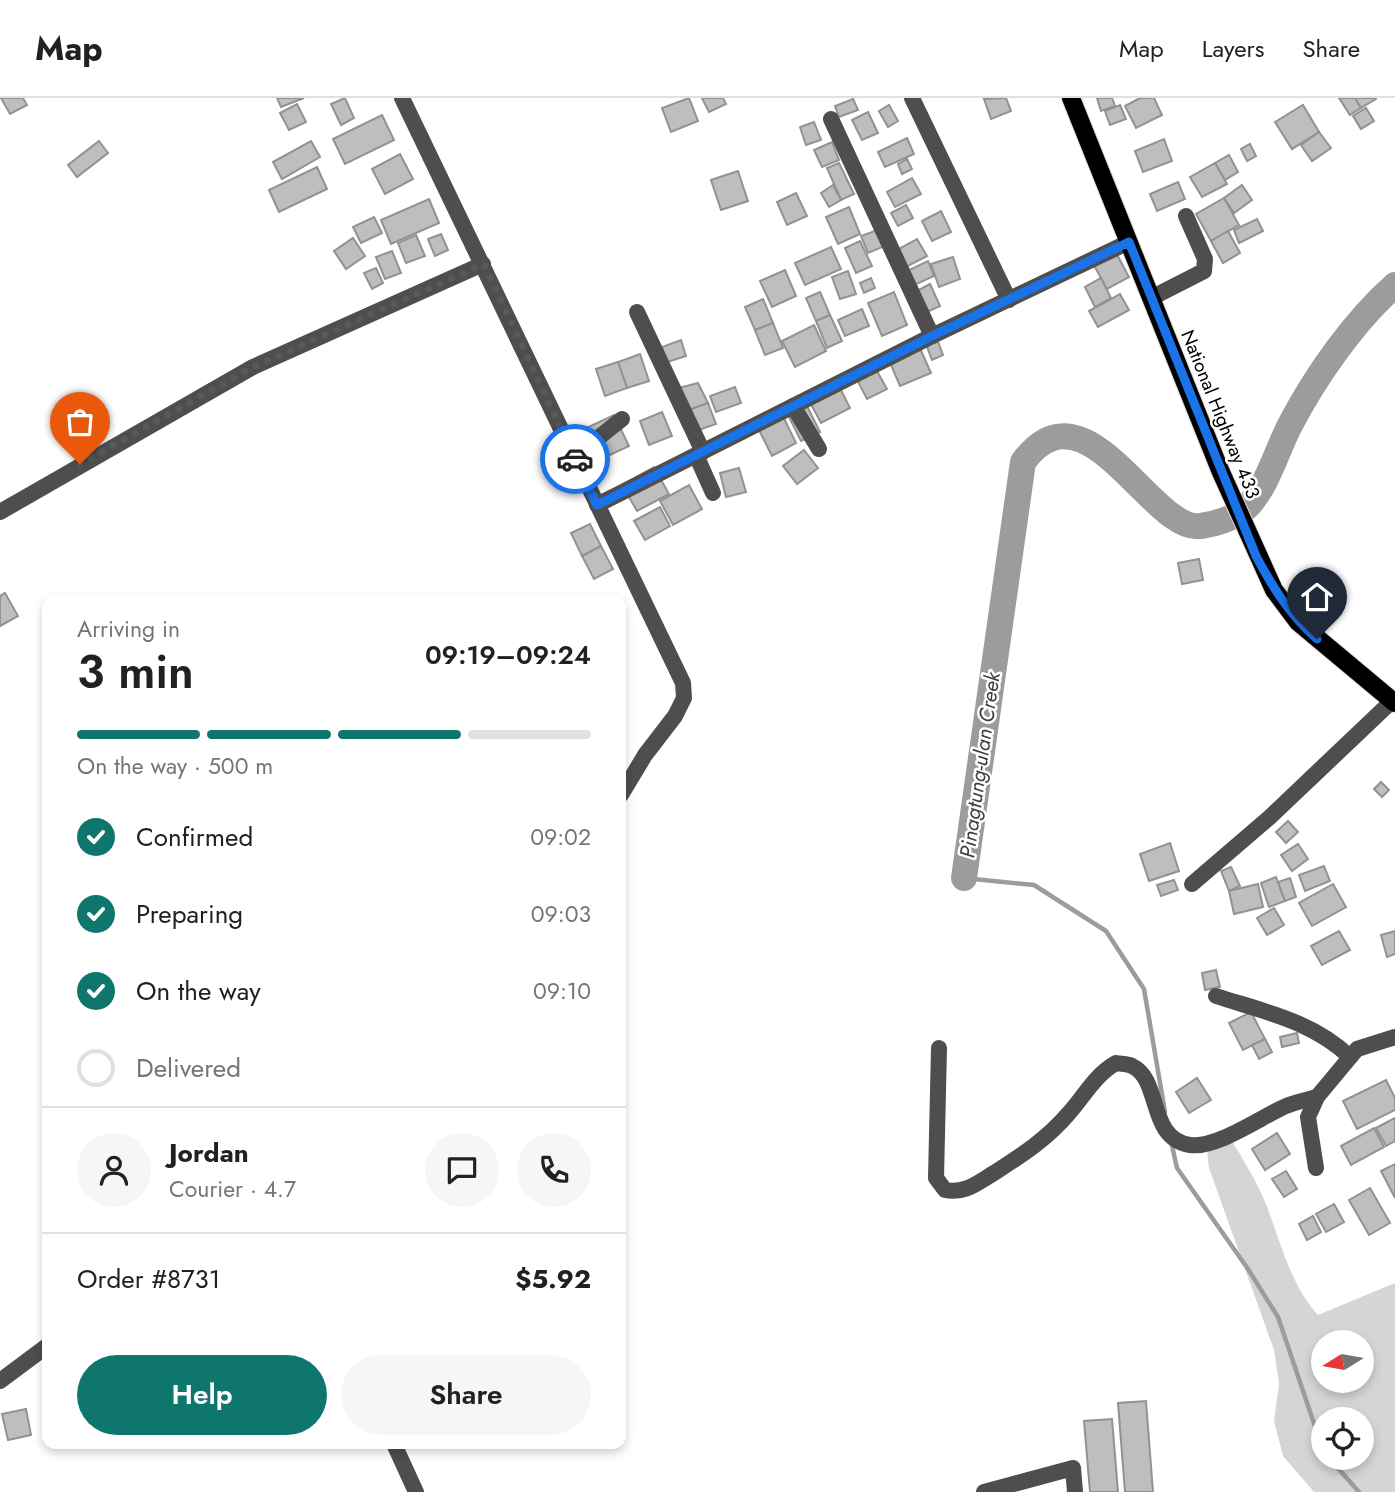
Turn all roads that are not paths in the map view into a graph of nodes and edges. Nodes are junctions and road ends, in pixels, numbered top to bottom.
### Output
1 (402, 98) edge
2 (912, 98) edge
3 (1071, 98) edge
4 (831, 119) dead end
5 (1186, 216) dead end
6 (1129, 242) junction
7 (484, 264) junction
8 (1153, 297) junction
9 (1009, 300) junction
10 (636, 312) dead end
11 (932, 336) junction
12 (793, 407) junction
13 (622, 419) dead end
14 (820, 449) dead end
15 (700, 453) junction
16 (573, 457) junction
17 (713, 494) dead end
18 (597, 505) junction
19 (0, 512) edge
20 (1393, 702) edge
21 (626, 787) edge
22 (1192, 884) dead end
23 (1216, 996) dead end
24 (1395, 1037) edge
25 (939, 1048) dead end
26 (1350, 1057) junction
27 (1317, 1097) junction
28 (1316, 1168) dead end
29 (42, 1350) edge
30 (0, 1381) edge
31 (396, 1449) edge
32 (416, 1492) edge
33 (984, 1492) edge
34 (1075, 1492) edge

1 - 7 street
2 - 9 street
3 - 6 main road, National Highway 433
4 - 11 street
5 - 8 street
6 - 8 main road, National Highway 433
6 - 9 street
7 - 16 street
7 - 19 street
8 - 20 main road, National Highway 433
9 - 11 street
10 - 15 street
11 - 12 street
12 - 14 street
12 - 15 street
13 - 16 street
15 - 17 street
15 - 18 street
16 - 18 street
18 - 21 street
20 - 22 street
23 - 26 street
24 - 26 street
25 - 27 street
26 - 27 street
27 - 28 street
29 - 30 street
31 - 32 street
33 - 34 street

